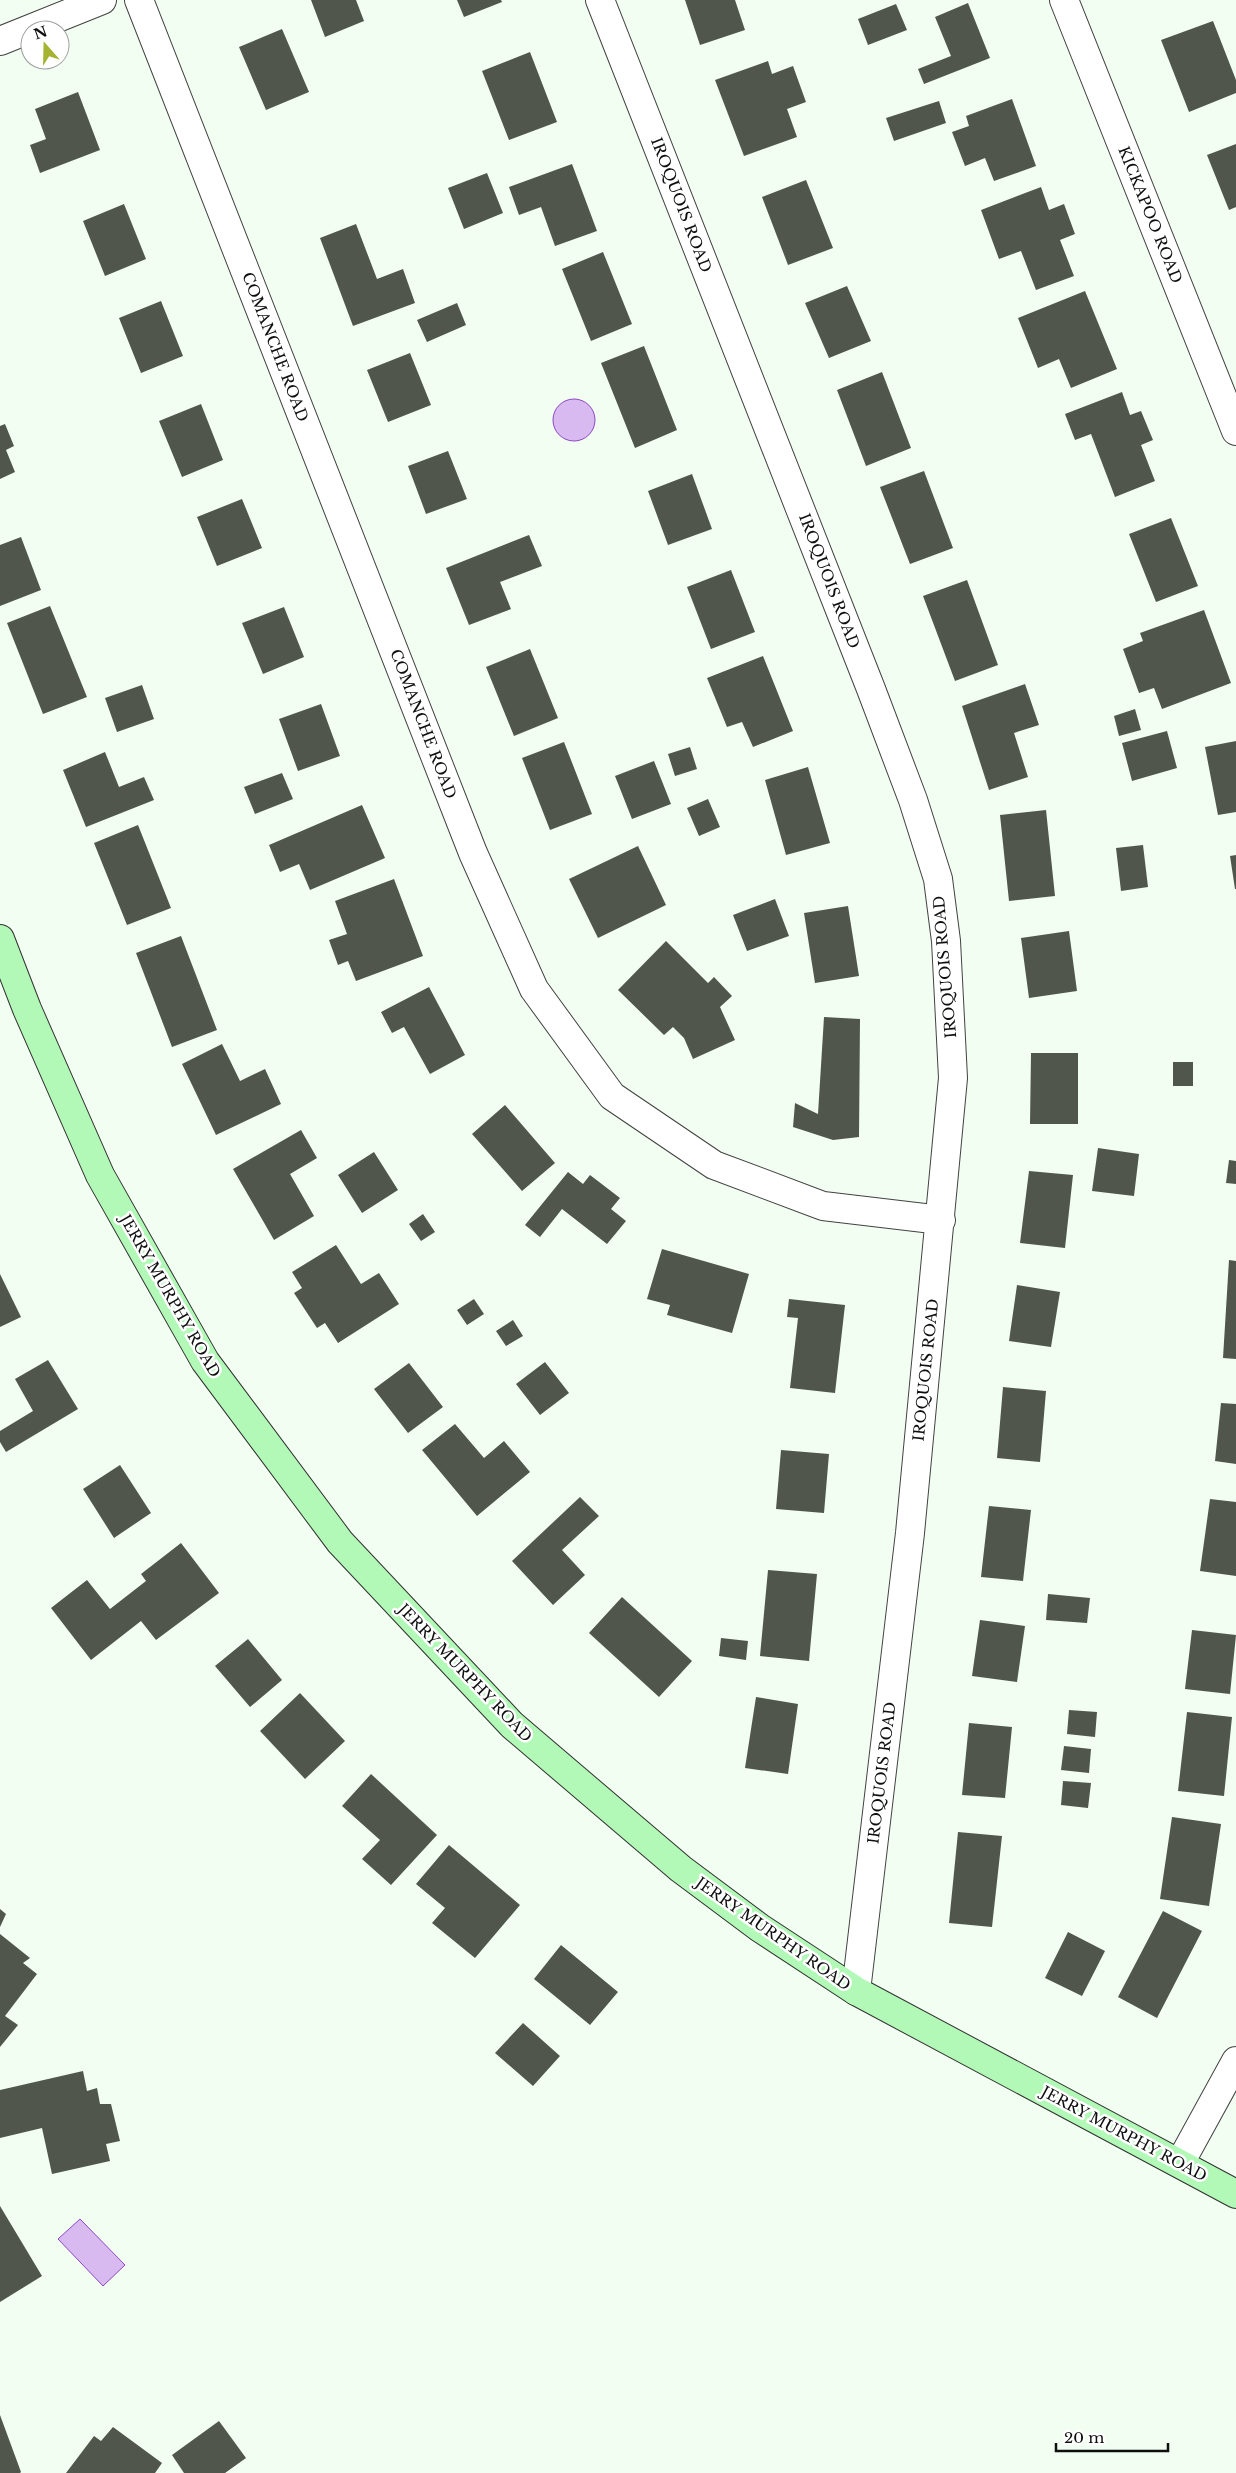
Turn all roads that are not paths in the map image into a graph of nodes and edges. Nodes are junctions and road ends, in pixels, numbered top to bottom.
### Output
1 (102, 0) edge
2 (139, 0) edge
3 (600, 0) edge
4 (1064, 0) edge
5 (0, 40) edge
6 (1236, 431) edge
7 (0, 939) edge
8 (941, 1220) junction
9 (856, 1991) junction
10 (1236, 2061) edge
11 (1180, 2163) junction
12 (1236, 2194) edge

1 - 5 street
2 - 8 street, COMANCHE ROAD
3 - 8 street, IROQUOIS ROAD
4 - 6 street, KICKAPOO ROAD
7 - 9 street, JERRY MURPHY ROAD
8 - 9 street, IROQUOIS ROAD
9 - 11 street, JERRY MURPHY ROAD
10 - 11 street
11 - 12 street, JERRY MURPHY ROAD

